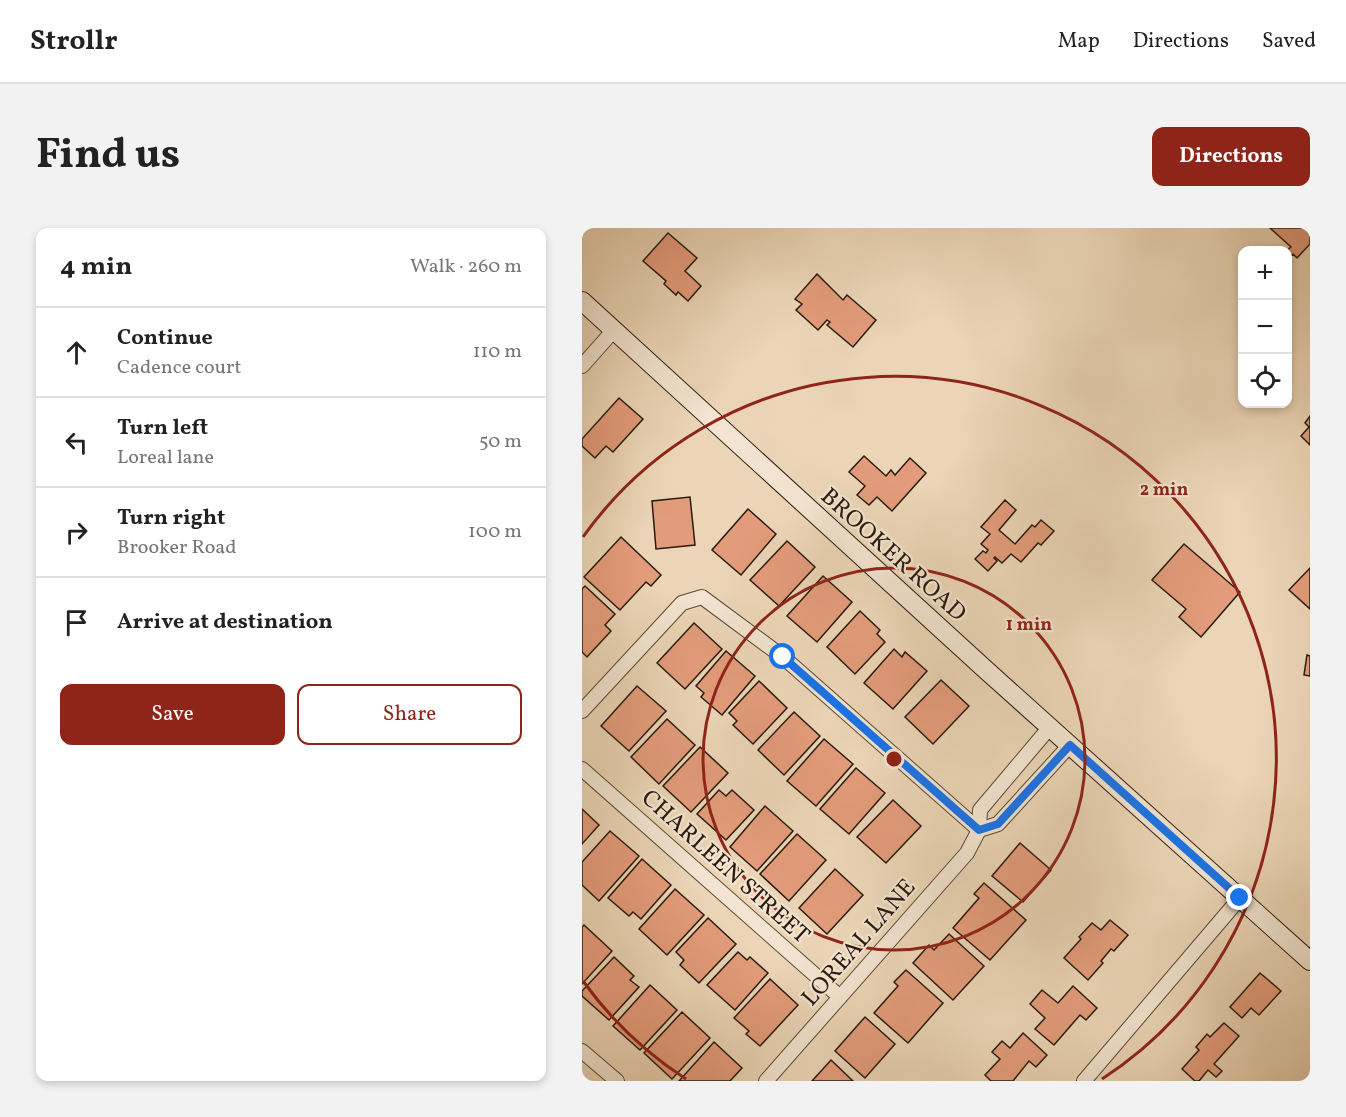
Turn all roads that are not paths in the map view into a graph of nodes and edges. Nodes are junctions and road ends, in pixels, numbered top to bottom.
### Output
1 (582, 301) edge
2 (614, 330) junction
3 (582, 366) edge
4 (582, 711) edge
5 (1050, 727) junction
6 (1070, 745) junction
7 (582, 769) edge
8 (1007, 779) junction
9 (1025, 794) junction
10 (979, 830) junction
11 (1240, 898) junction
12 (1310, 961) edge
13 (840, 997) junction
14 (582, 1051) edge
15 (617, 1081) edge
16 (765, 1081) edge
17 (1084, 1081) edge

1 - 2 street, BROOKER ROAD
2 - 3 street
2 - 5 street, BROOKER ROAD
4 - 10 street
5 - 6 street, BROOKER ROAD
5 - 8 street, LOREAL LANE
6 - 9 street
6 - 11 street, BROOKER ROAD
7 - 13 street, CHARLEEN STREET
8 - 9 street
8 - 10 street, LOREAL LANE
9 - 10 street
10 - 13 street, LOREAL LANE
11 - 12 street, BROOKER ROAD
11 - 17 street
13 - 16 street, LOREAL LANE
14 - 15 street

